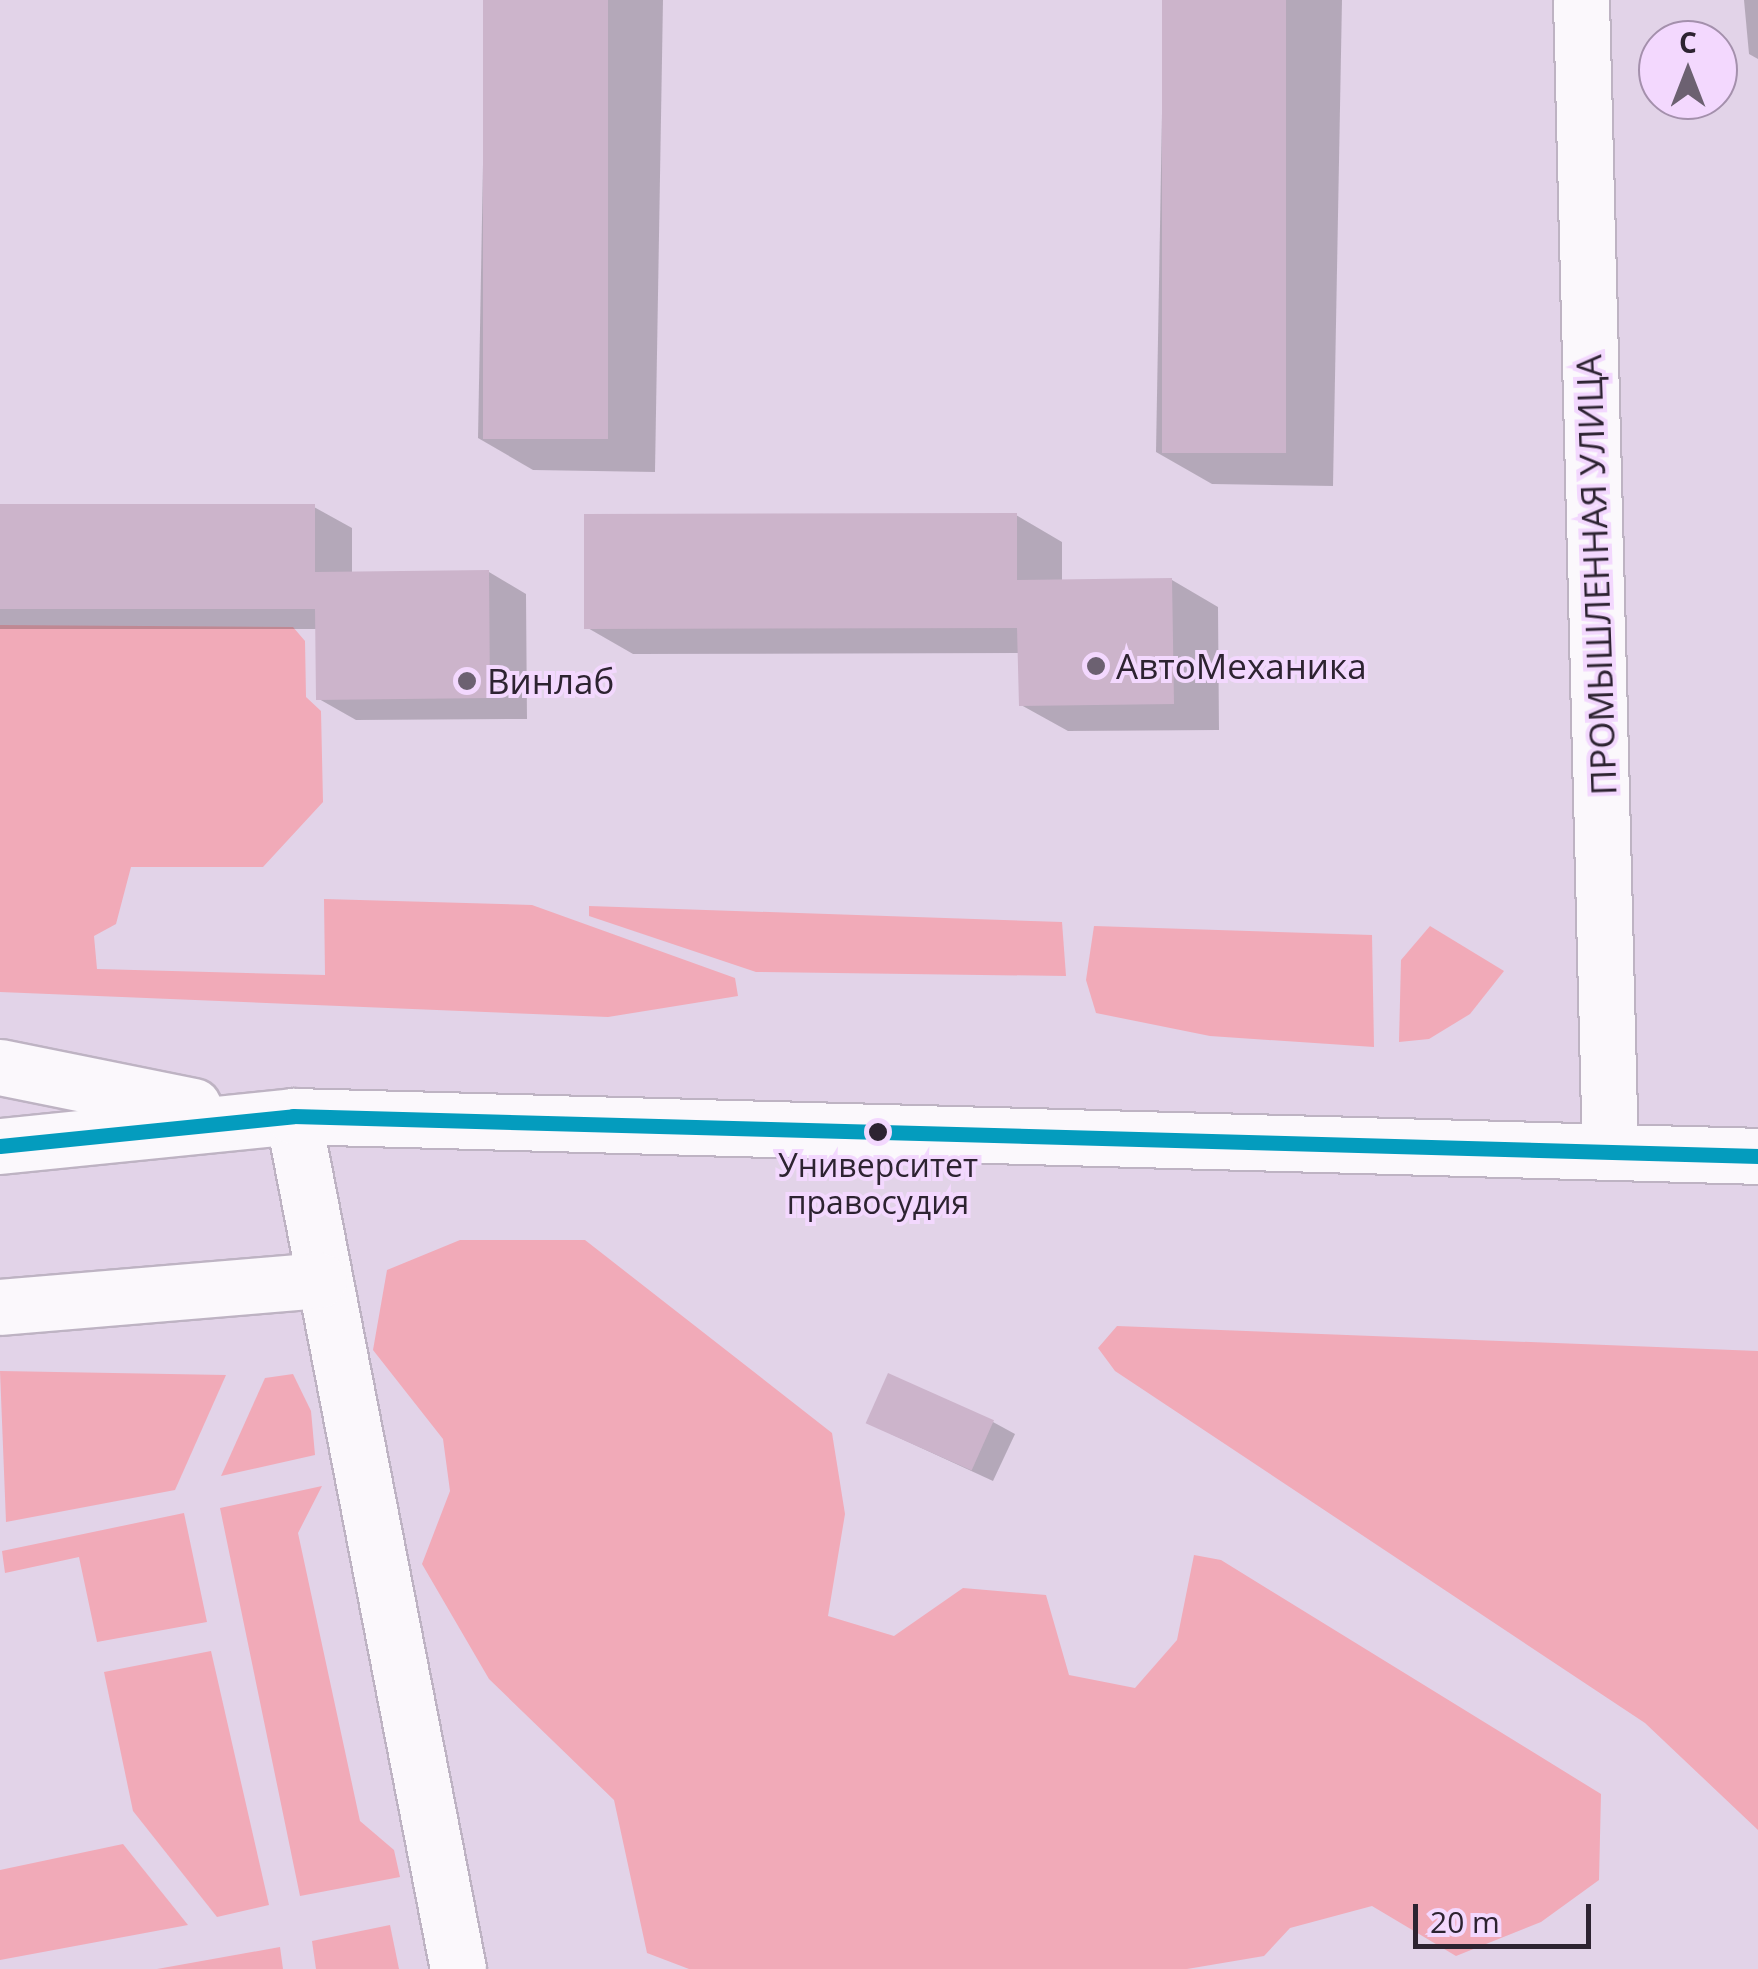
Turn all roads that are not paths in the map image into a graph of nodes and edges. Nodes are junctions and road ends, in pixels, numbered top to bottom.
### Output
1 (1581, 0) edge
2 (0, 1068) edge
3 (267, 1116) junction
4 (0, 1146) edge
5 (1610, 1150) junction
6 (1758, 1156) edge
7 (319, 1280) junction
8 (0, 1306) edge
9 (458, 1969) edge

1 - 5 street, ПРОМЫШЛЕННАЯ УЛИЦА
2 - 3 street
3 - 4 street
3 - 5 street
3 - 7 street
5 - 6 street
7 - 8 street
7 - 9 street

